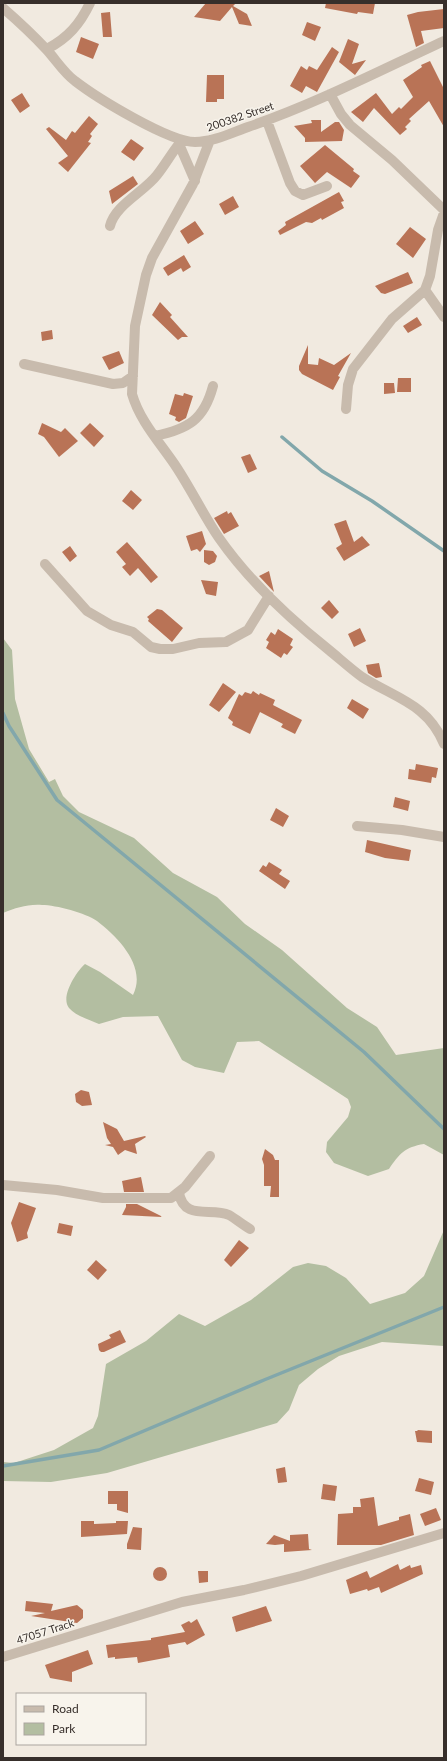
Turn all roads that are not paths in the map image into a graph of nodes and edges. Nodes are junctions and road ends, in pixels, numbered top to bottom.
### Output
1 (90, 3) edge
2 (3, 8) edge
3 (444, 41) edge
4 (47, 50) junction
5 (330, 94) junction
6 (267, 120) junction
7 (210, 140) junction
8 (180, 142) junction
9 (195, 181) junction
10 (327, 186) dead end
11 (444, 212) edge
12 (110, 226) dead end
13 (425, 290) junction
14 (444, 317) edge
15 (24, 364) dead end
16 (133, 376) junction
17 (213, 386) dead end
18 (346, 409) dead end
19 (155, 436) junction
20 (45, 564) dead end
21 (269, 596) junction
22 (433, 723) junction
23 (444, 724) edge
24 (444, 744) edge
25 (358, 826) dead end
26 (444, 836) edge
27 (210, 1156) dead end
28 (3, 1185) edge
29 (180, 1193) junction
30 (250, 1229) dead end
31 (444, 1532) edge
32 (3, 1657) edge

1 - 4 street
2 - 4 street, 200382 Street
3 - 5 street, 200382 Street
4 - 8 street, 200382 Street
5 - 6 street, 200382 Street
5 - 11 street
6 - 7 street, 200382 Street
6 - 10 street
7 - 8 street, 200382 Street
7 - 9 street
8 - 9 street
8 - 12 street
9 - 16 street
11 - 13 street
13 - 14 street
13 - 18 street
15 - 16 street
16 - 19 street
17 - 19 street
19 - 21 street
20 - 21 street
21 - 22 street
22 - 23 street
22 - 24 street
25 - 26 street
27 - 29 street
28 - 29 street
29 - 30 street
31 - 32 street, 47057 Track

